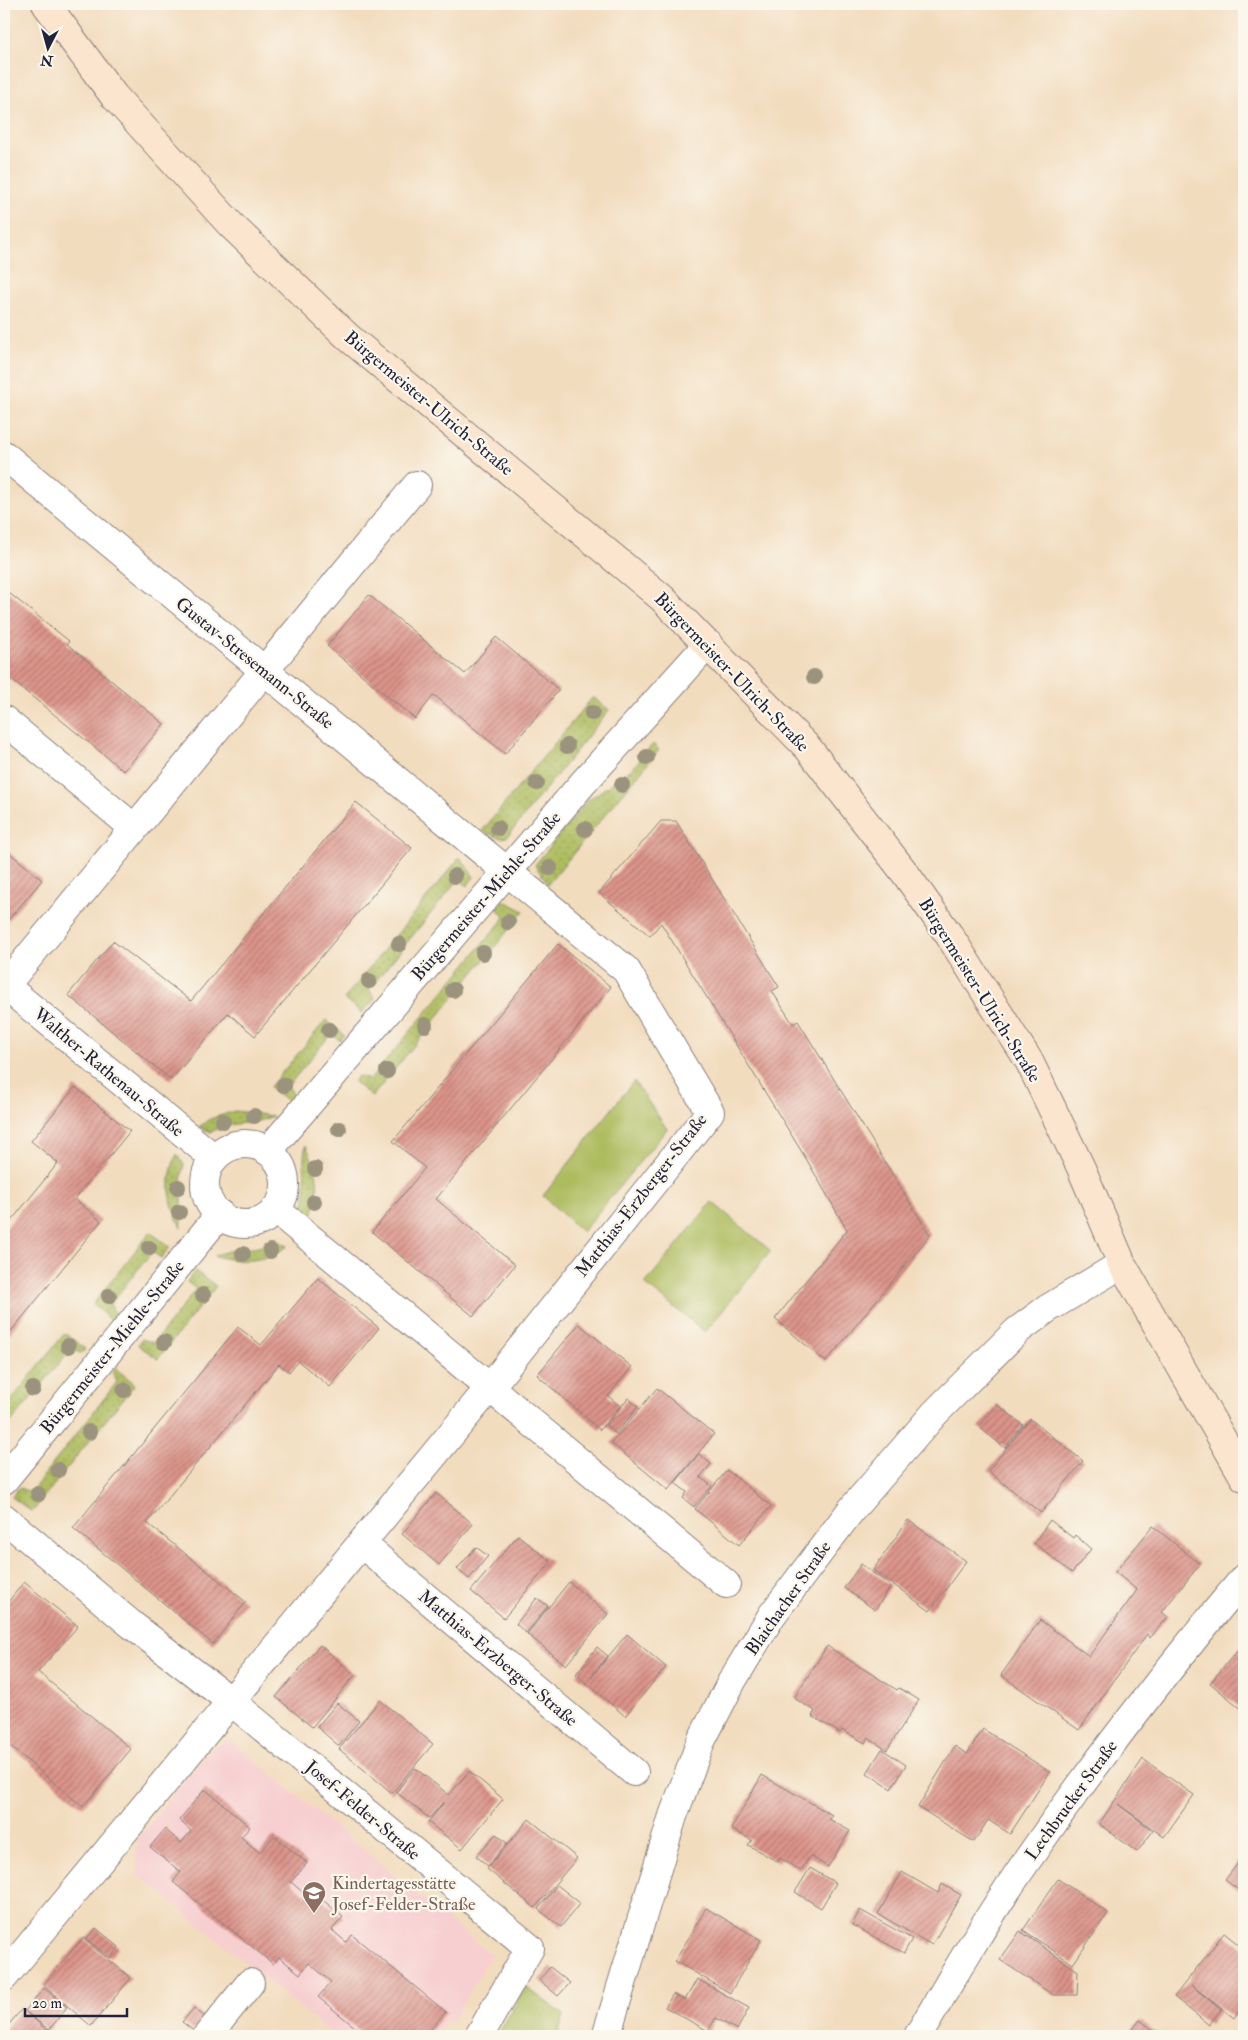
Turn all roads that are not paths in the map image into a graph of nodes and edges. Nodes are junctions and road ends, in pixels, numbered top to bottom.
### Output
1 (46, 4) edge
2 (4, 455) edge
3 (416, 485) dead end
4 (708, 644) junction
5 (264, 672) junction
6 (4, 720) edge
7 (134, 828) junction
8 (507, 871) junction
9 (4, 986) edge
10 (268, 1151) junction
11 (214, 1158) junction
12 (275, 1210) junction
13 (220, 1214) junction
14 (1122, 1264) junction
15 (490, 1387) junction
16 (1244, 1477) edge
17 (4, 1480) edge
18 (4, 1518) edge
19 (362, 1544) junction
20 (1244, 1578) edge
21 (726, 1584) dead end
22 (232, 1702) junction
23 (634, 1772) dead end
24 (4, 1978) edge
25 (250, 1984) dead end
26 (207, 2036) edge
27 (479, 2036) edge
28 (606, 2036) edge
29 (918, 2036) edge

1 - 4 main road, Bürgermeister-Ulrich-Straße
2 - 5 street, Gustav-Stresemann-Straße
3 - 5 street
4 - 8 street, Bürgermeister-Miehle-Straße
4 - 14 main road, Bürgermeister-Ulrich-Straße
5 - 7 street
5 - 8 street, Gustav-Stresemann-Straße
6 - 7 street
7 - 9 street
8 - 10 street, Bürgermeister-Miehle-Straße
8 - 15 street, Matthias-Erzberger-Straße
9 - 11 street, Walther-Rathenau-Straße
10 - 11 street
10 - 12 street
11 - 13 street
12 - 13 street
12 - 15 street
13 - 17 street, Bürgermeister-Miehle-Straße
14 - 16 main road, Bürgermeister-Ulrich-Straße
14 - 28 street, Blaichacher Straße
15 - 19 street, Matthias-Erzberger-Straße
15 - 21 street
18 - 22 street, Josef-Felder-Straße
19 - 22 street, Matthias-Erzberger-Straße
19 - 23 street, Matthias-Erzberger-Straße
20 - 29 street, Lechbrucker Straße
22 - 24 street
22 - 27 street, Josef-Felder-Straße
25 - 26 street

